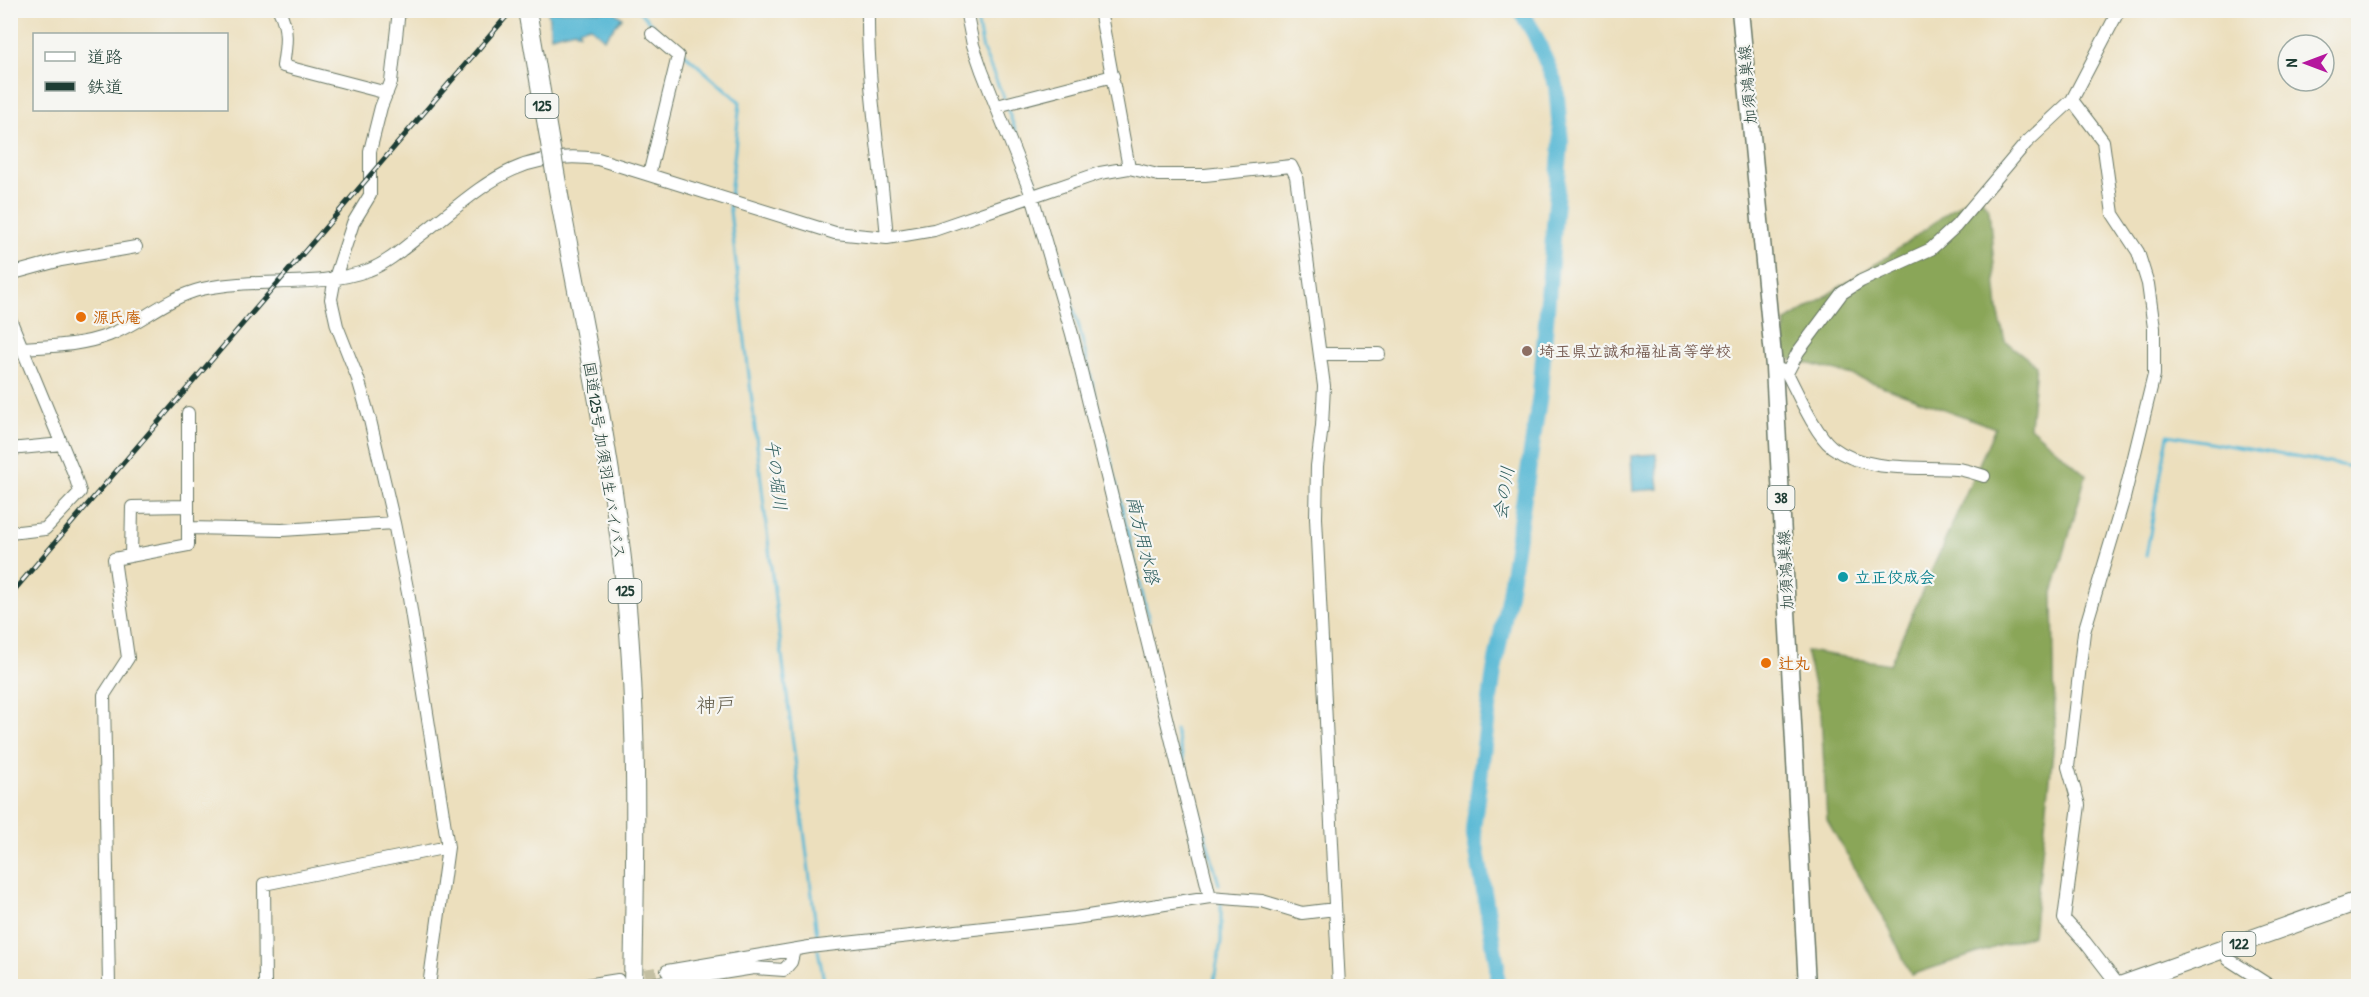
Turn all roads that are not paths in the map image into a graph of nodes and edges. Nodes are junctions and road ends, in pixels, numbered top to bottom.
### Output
1 (279, 10) edge
2 (399, 10) edge
3 (527, 10) edge
4 (868, 10) edge
5 (966, 10) edge
6 (1100, 10) edge
7 (1740, 10) edge
8 (2119, 10) edge
9 (652, 34) dead end
10 (1113, 76) junction
11 (387, 93) junction
12 (2072, 100) junction
13 (997, 106) junction
14 (1129, 168) junction
15 (649, 175) junction
16 (1032, 196) junction
17 (888, 238) junction
18 (136, 247) dead end
19 (10, 274) edge
20 (335, 278) junction
21 (10, 319) edge
22 (16, 349) edge
23 (1321, 354) junction
24 (1379, 354) dead end
25 (1781, 370) junction
26 (188, 413) dead end
27 (62, 444) junction
28 (10, 448) edge
29 (1984, 476) dead end
30 (188, 506) junction
31 (394, 523) junction
32 (188, 528) junction
33 (10, 533) edge
34 (132, 556) junction
35 (448, 847) junction
36 (1210, 897) junction
37 (2358, 901) edge
38 (1335, 909) junction
39 (2358, 914) edge
40 (794, 950) junction
41 (2228, 959) junction
42 (667, 971) tunnel mouth
43 (625, 983) edge
44 (109, 987) edge
45 (265, 987) edge
46 (429, 987) edge
47 (580, 987) edge
48 (639, 987) edge
49 (1339, 987) edge
50 (1807, 987) edge
51 (2120, 987) edge
52 (2155, 987) edge
53 (2270, 987) edge

1 - 11 street
2 - 11 street
3 - 43 highway, 国道125号 加須羽生バイパス / 125, bridge
4 - 17 street
5 - 13 street
6 - 10 street
7 - 25 main road, 加須鴻巣線 / 38
8 - 12 street
9 - 15 street
10 - 13 street
10 - 14 street
11 - 20 street
12 - 25 street
12 - 51 street
13 - 16 street
14 - 16 street
14 - 23 street
15 - 17 street
15 - 20 street
16 - 17 street
16 - 36 street
18 - 19 street
20 - 22 street
20 - 31 street
21 - 22 street
22 - 27 street
23 - 24 street
23 - 38 street
25 - 29 street
25 - 50 main road, 加須鴻巣線 / 38
26 - 30 street
27 - 28 street
27 - 33 street
30 - 32 street
30 - 34 street
31 - 32 street
31 - 35 street
32 - 34 street
34 - 44 street
35 - 45 street
35 - 46 street
36 - 38 street
36 - 40 street
37 - 51 highway, 122
38 - 49 street
39 - 41 highway, 122
40 - 42 street
40 - 48 street
41 - 52 highway, 122
41 - 53 street
43 - 47 street

